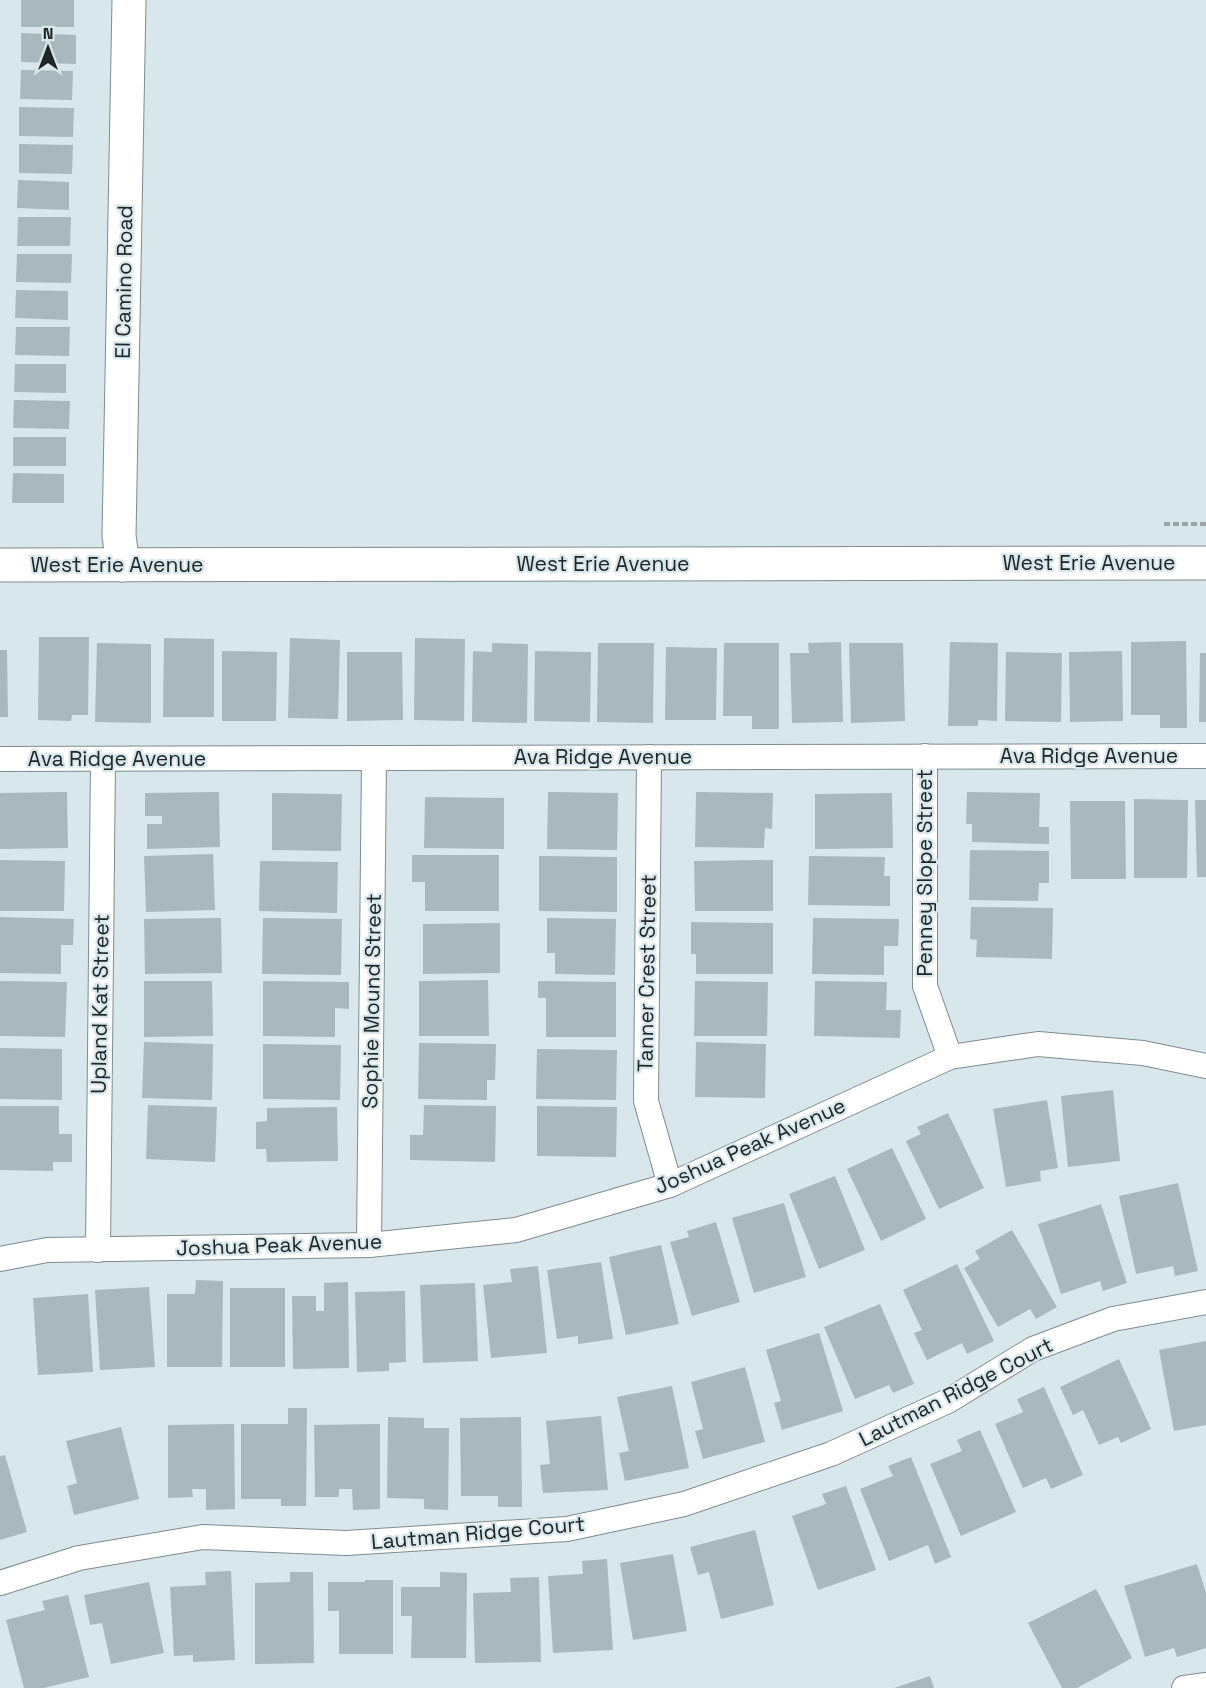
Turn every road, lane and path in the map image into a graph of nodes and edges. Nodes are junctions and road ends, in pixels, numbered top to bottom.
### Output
1 (129, 0) edge
2 (1164, 524) dead end
3 (1206, 524) edge
4 (1206, 563) edge
5 (0, 565) edge
6 (123, 565) junction
7 (925, 756) junction
8 (1206, 756) edge
9 (649, 757) junction
10 (374, 758) junction
11 (0, 759) edge
12 (103, 759) junction
13 (950, 1057) junction
14 (1206, 1066) edge
15 (670, 1185) junction
16 (369, 1245) junction
17 (98, 1250) junction
18 (0, 1259) edge
19 (1206, 1302) edge
20 (0, 1583) edge
21 (1206, 1685) edge
22 (1184, 1688) edge

1 - 6 street, El Camino Road
2 - 3 path
4 - 6 street, West Erie Avenue
5 - 6 street, West Erie Avenue
7 - 8 street, Ava Ridge Avenue
7 - 9 street, Ava Ridge Avenue
7 - 13 street, Penney Slope Street
9 - 10 street, Ava Ridge Avenue
9 - 15 street, Tanner Crest Street
10 - 12 street, Ava Ridge Avenue
10 - 16 street, Sophie Mound Street
11 - 12 street, Ava Ridge Avenue
12 - 17 street, Upland Kat Street
13 - 14 street, Joshua Peak Avenue
13 - 15 street, Joshua Peak Avenue
15 - 16 street, Joshua Peak Avenue
16 - 17 street, Joshua Peak Avenue
17 - 18 street, Joshua Peak Avenue
19 - 20 street, Lautman Ridge Court
21 - 22 street

